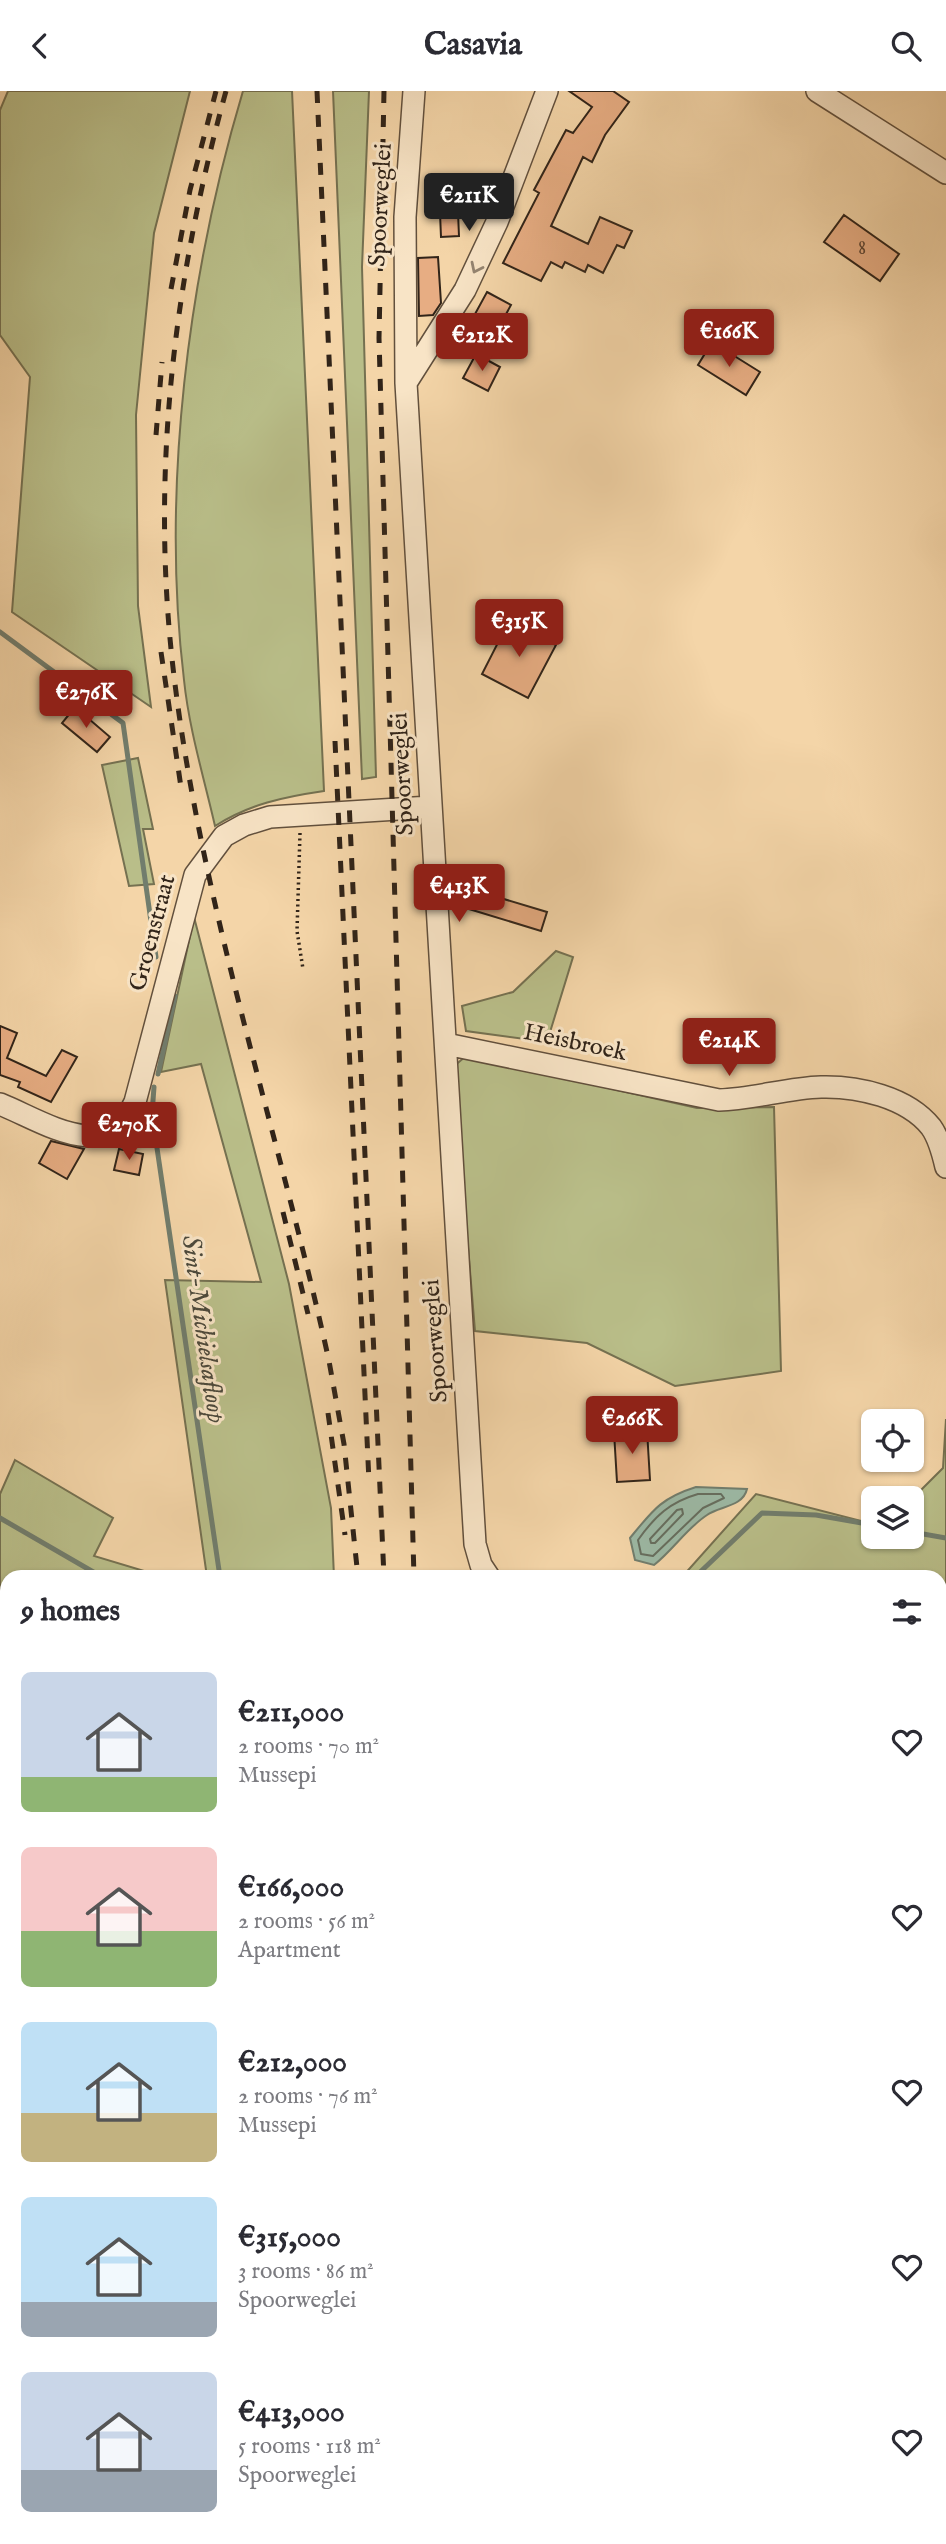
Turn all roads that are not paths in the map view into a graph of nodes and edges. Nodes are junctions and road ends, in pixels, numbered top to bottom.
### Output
1 (414, 91) edge
2 (547, 91) edge
3 (828, 94) edge
4 (946, 173) edge
5 (406, 383) junction
6 (430, 807) junction
7 (446, 1044) junction
8 (0, 1104) edge
9 (946, 1167) edge
10 (484, 1570) edge

1 - 5 street, Spoorweglei
2 -> 5 street
3 - 4 street
5 - 6 street, Spoorweglei
6 - 7 street, Spoorweglei
6 - 8 street, Groenstraat
7 - 9 street, Heisbroek
7 - 10 street, Spoorweglei

